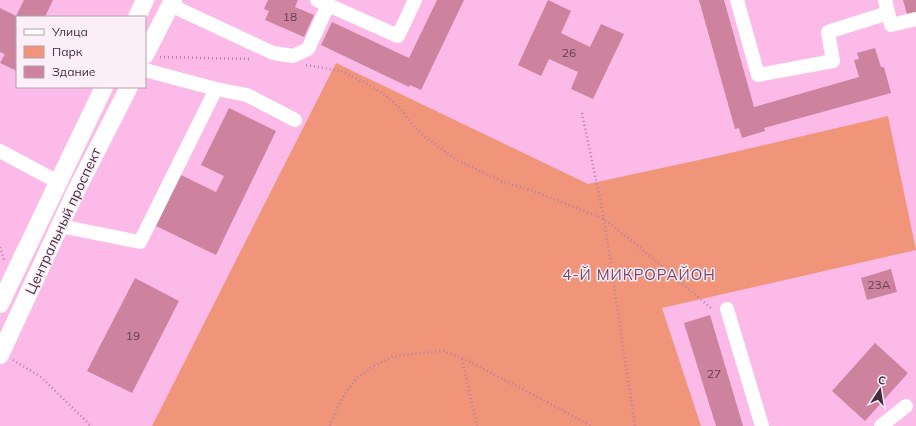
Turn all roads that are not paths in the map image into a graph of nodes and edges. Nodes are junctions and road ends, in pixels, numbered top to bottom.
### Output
1 (145, 0) edge
2 (415, 0) edge
3 (737, 0) edge
4 (172, 3) edge
5 (323, 3) edge
6 (886, 6) edge
7 (137, 16) edge
8 (916, 19) edge
9 (149, 56) edge
10 (146, 70) edge
11 (104, 88) edge
12 (128, 88) edge
13 (216, 89) junction
14 (295, 120) dead end
15 (0, 151) edge
16 (58, 182) junction
17 (76, 191) junction
18 (60, 226) junction
19 (0, 304) edge
20 (727, 310) dead end
21 (5, 356) edge
22 (906, 406) dead end
23 (762, 426) edge
24 (881, 426) edge

1 - 7 main road
2 - 5 street
3 - 6 street
4 - 5 street
4 - 9 main road
6 - 8 street
10 - 13 street
11 - 16 main road, Центральный проспект
12 - 17 main road, Центральный проспект
13 - 14 street
13 - 18 street
15 - 16 street
16 - 17 main road
16 - 19 main road, Центральный проспект
17 - 18 main road, Центральный проспект
18 - 21 main road, Центральный проспект
20 - 23 street
22 - 24 street

